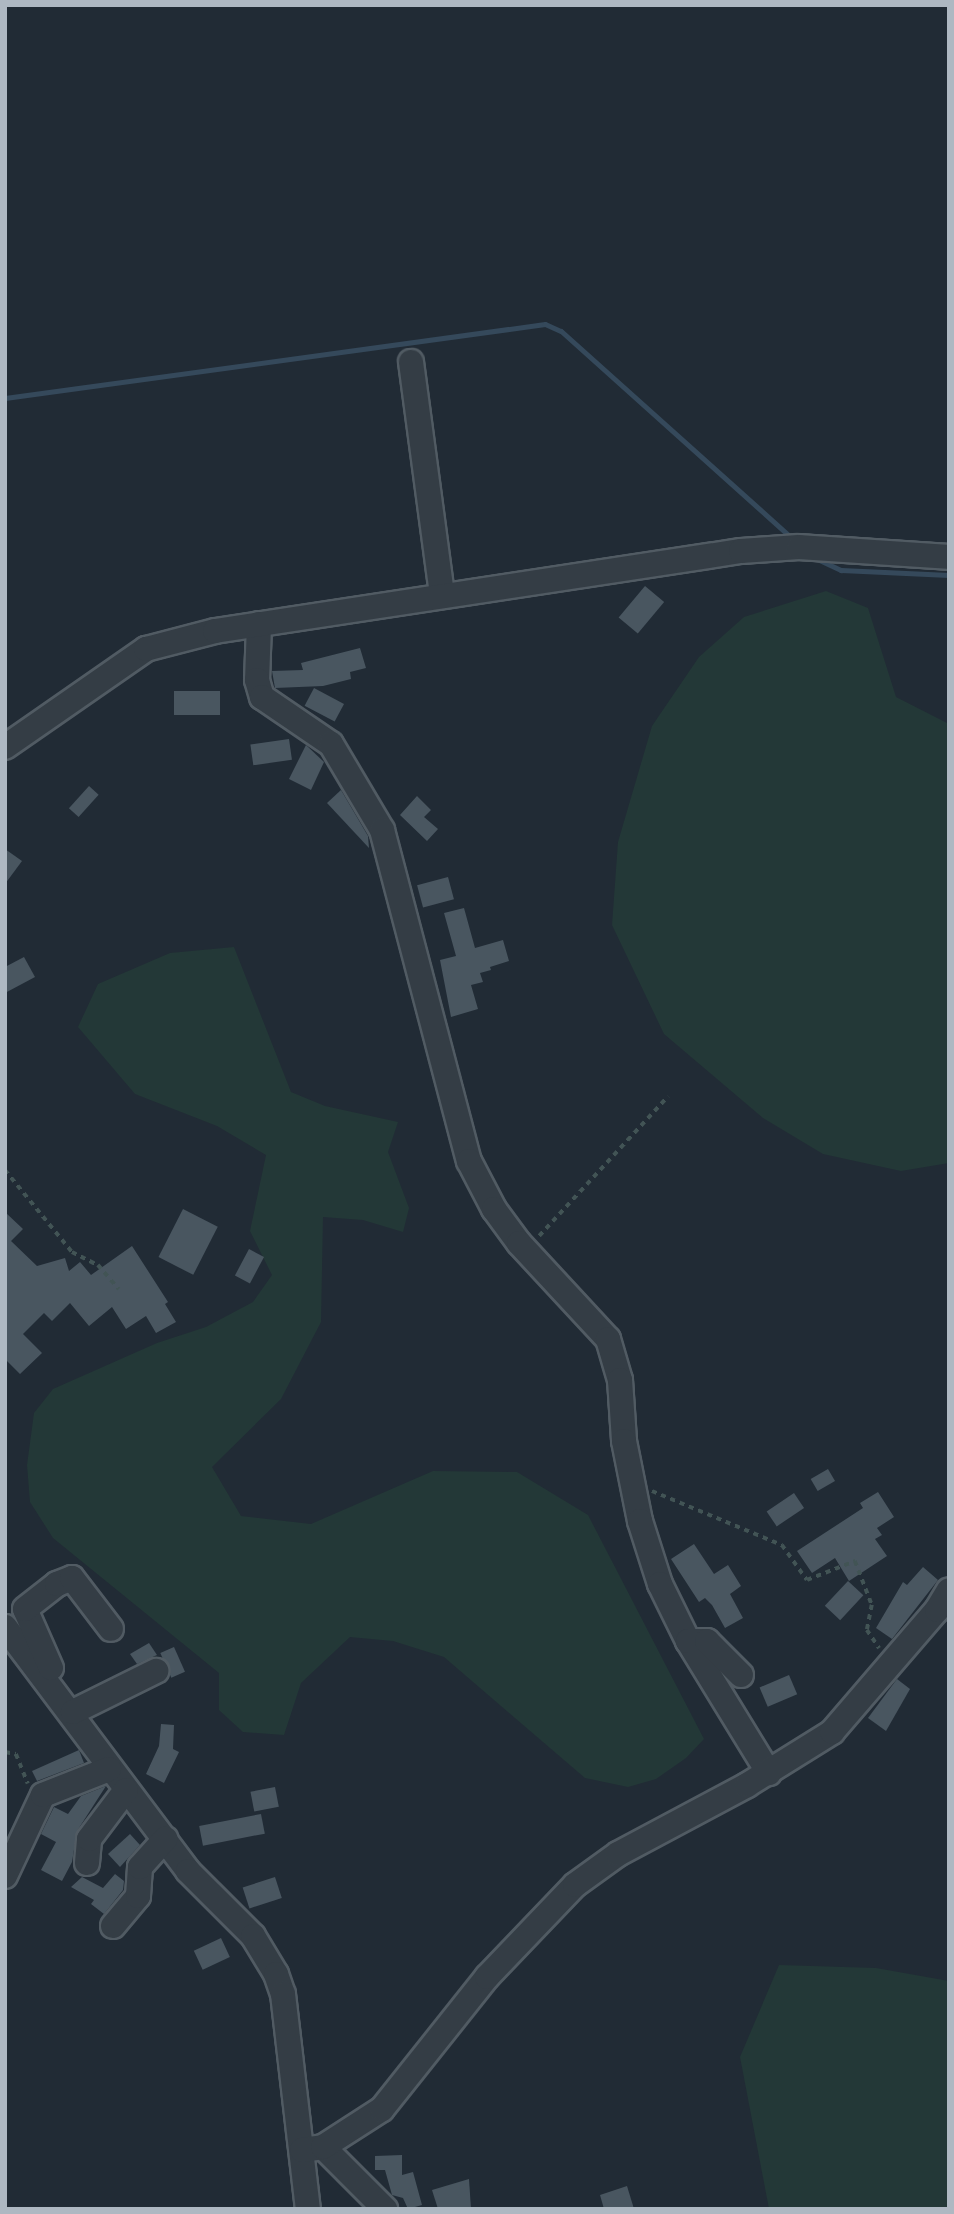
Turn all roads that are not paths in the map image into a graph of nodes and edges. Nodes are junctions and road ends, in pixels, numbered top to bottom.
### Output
1 (411, 362) dead end
2 (949, 557) edge
3 (442, 595) junction
4 (259, 624) junction
5 (5, 747) edge
6 (949, 1590) edge
7 (5, 1627) edge
8 (111, 1629) dead end
9 (688, 1641) junction
10 (156, 1671) dead end
11 (741, 1675) dead end
12 (52, 1686) junction
13 (73, 1712) junction
14 (109, 1769) junction
15 (769, 1773) junction
16 (126, 1790) junction
17 (165, 1839) junction
18 (88, 1863) dead end
19 (5, 1876) edge
20 (113, 1926) dead end
21 (312, 2148) junction
22 (307, 2209) edge
23 (385, 2209) edge

1 - 3 street
2 - 3 street
3 - 4 street
4 - 5 street
4 - 9 street
6 - 15 street
7 - 12 street
8 - 12 street
9 - 11 street
9 - 15 street
10 - 13 street
12 - 13 street
13 - 14 street
14 - 16 street
14 - 19 street
15 - 21 street
16 - 17 street
16 - 18 street
17 - 20 street
17 - 21 street
21 - 22 street
21 - 23 street

